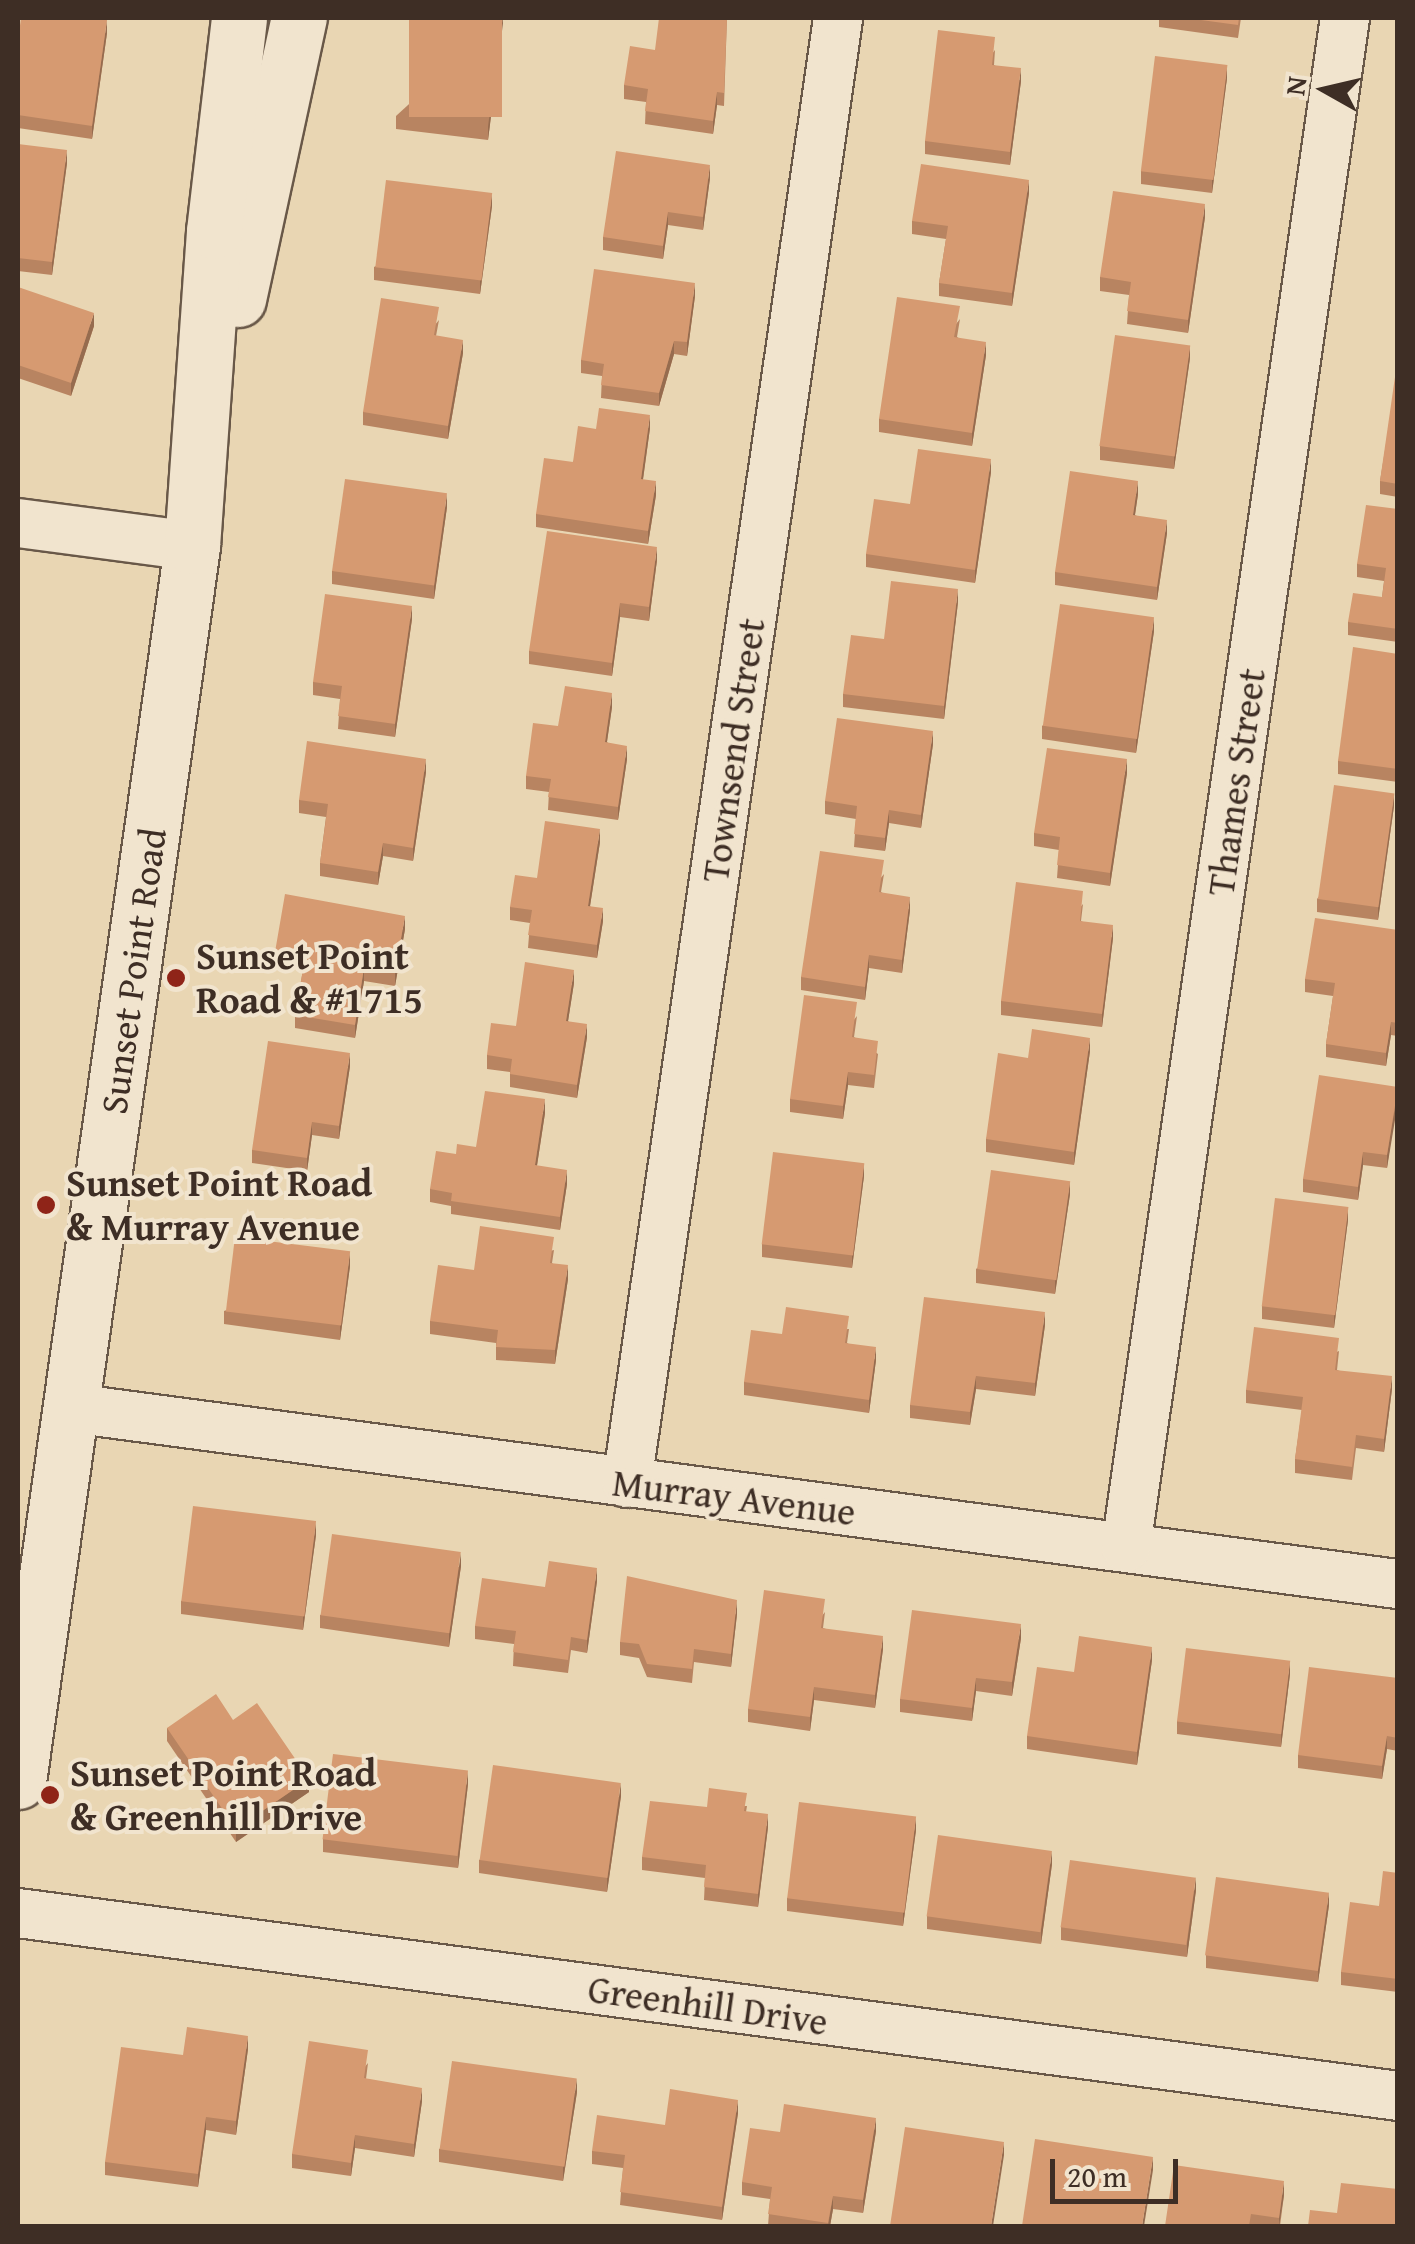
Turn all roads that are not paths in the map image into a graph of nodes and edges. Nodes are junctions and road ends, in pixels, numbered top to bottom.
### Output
1 (239, 18) edge
2 (299, 18) edge
3 (838, 18) edge
4 (1345, 18) edge
5 (202, 458) junction
6 (18, 523) edge
7 (192, 546) junction
8 (72, 1408) junction
9 (628, 1483) junction
10 (1126, 1548) junction
11 (1398, 1584) edge
12 (18, 1781) edge
13 (18, 1913) edge
14 (1398, 2096) edge

1 - 5 main road, Sunset Point Road
2 - 5 main road, Sunset Point Road
3 - 9 street, Townsend Street
4 - 10 street, Thames Street
5 - 7 main road, Sunset Point Road
6 - 7 street
7 - 8 main road, Sunset Point Road
8 - 9 street, Murray Avenue
8 - 12 main road, Sunset Point Road
9 - 10 street, Murray Avenue
10 - 11 street, Murray Avenue
13 - 14 street, Greenhill Drive

